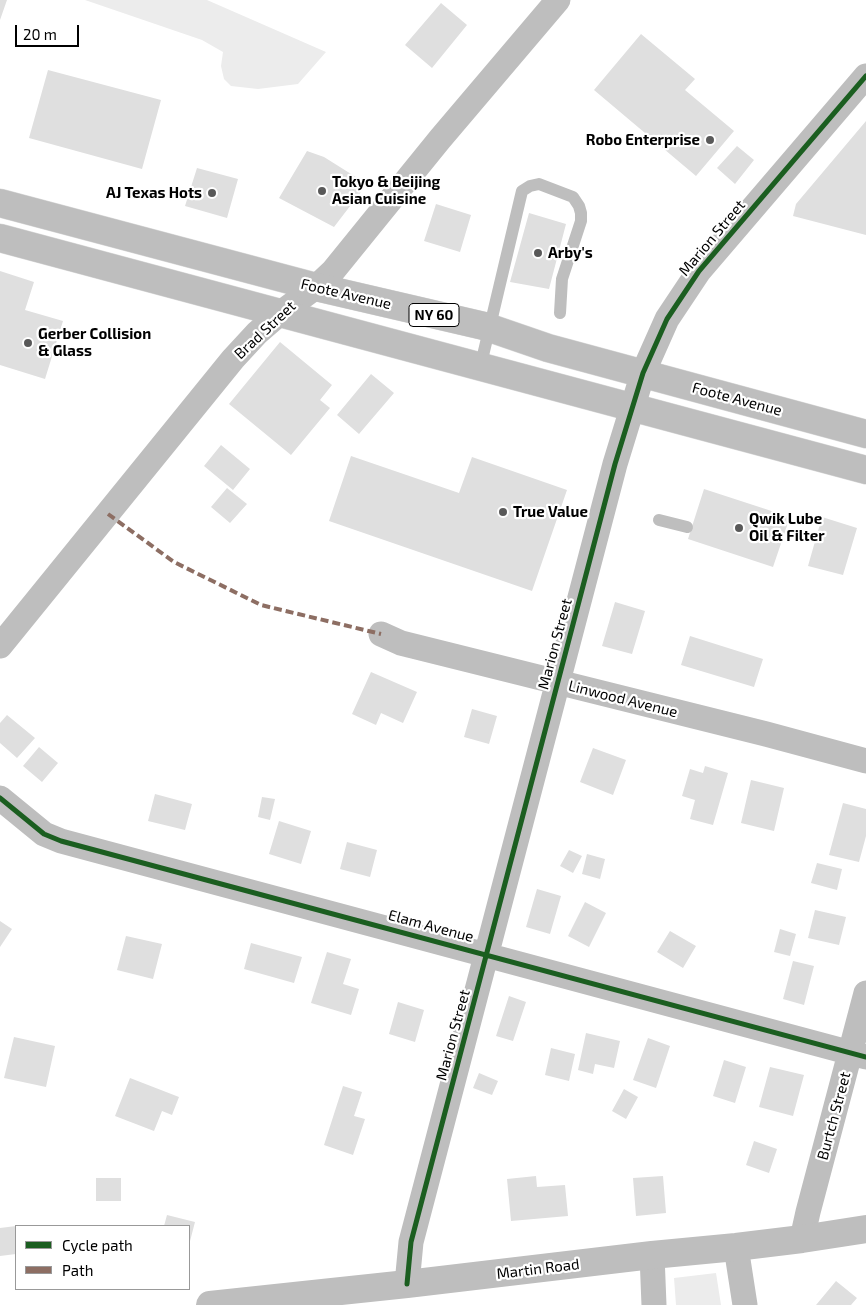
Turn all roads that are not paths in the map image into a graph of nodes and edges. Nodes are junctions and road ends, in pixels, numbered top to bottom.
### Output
1 (558, 0) edge
2 (866, 76) edge
3 (0, 202) edge
4 (0, 238) edge
5 (316, 287) junction
6 (279, 314) junction
7 (560, 314) dead end
8 (489, 328) junction
9 (480, 368) junction
10 (643, 373) junction
11 (632, 408) junction
12 (866, 434) edge
13 (866, 470) edge
14 (659, 520) dead end
15 (687, 527) dead end
16 (381, 634) dead end
17 (0, 646) edge
18 (558, 682) junction
19 (866, 761) edge
20 (0, 798) edge
21 (487, 954) junction
22 (866, 992) edge
23 (858, 1055) edge
24 (866, 1229) edge
25 (802, 1239) junction
26 (736, 1247) junction
27 (652, 1255) junction
28 (408, 1284) junction
29 (244, 1303) edge
30 (210, 1305) edge
31 (654, 1305) edge
32 (745, 1305) edge

1 - 5 street, Brad Street
2 - 10 street, Marion Street
3 - 5 main road, Foote Avenue / NY 60
4 - 6 main road, NY 60
5 - 6 street, Brad Street
5 - 8 main road, Foote Avenue / NY 60
6 - 9 main road, NY 60
6 - 17 street, Brad Street
7 - 8 lane
8 - 9 lane
8 - 10 main road, Foote Avenue / NY 60
9 - 11 main road, NY 60
10 - 11 street, Marion Street
10 - 12 main road, Foote Avenue / NY 60
11 - 13 main road, NY 60
11 - 18 street, Marion Street
14 - 15 lane
16 - 18 street, Linwood Avenue
18 - 19 street, Linwood Avenue
18 - 21 street, Marion Street
20 - 21 street, Elam Avenue
21 - 23 street, Elam Avenue
21 - 28 street, Marion Street
22 - 23 street, Burtch Street
23 - 25 street, Burtch Street
24 - 25 main road, Martin Road
25 - 26 main road, Martin Road
26 - 27 main road, Martin Road
26 - 32 street
27 - 28 main road, Martin Road
27 - 31 street
28 - 29 main road, Martin Road
29 - 30 main road, Martin Road

